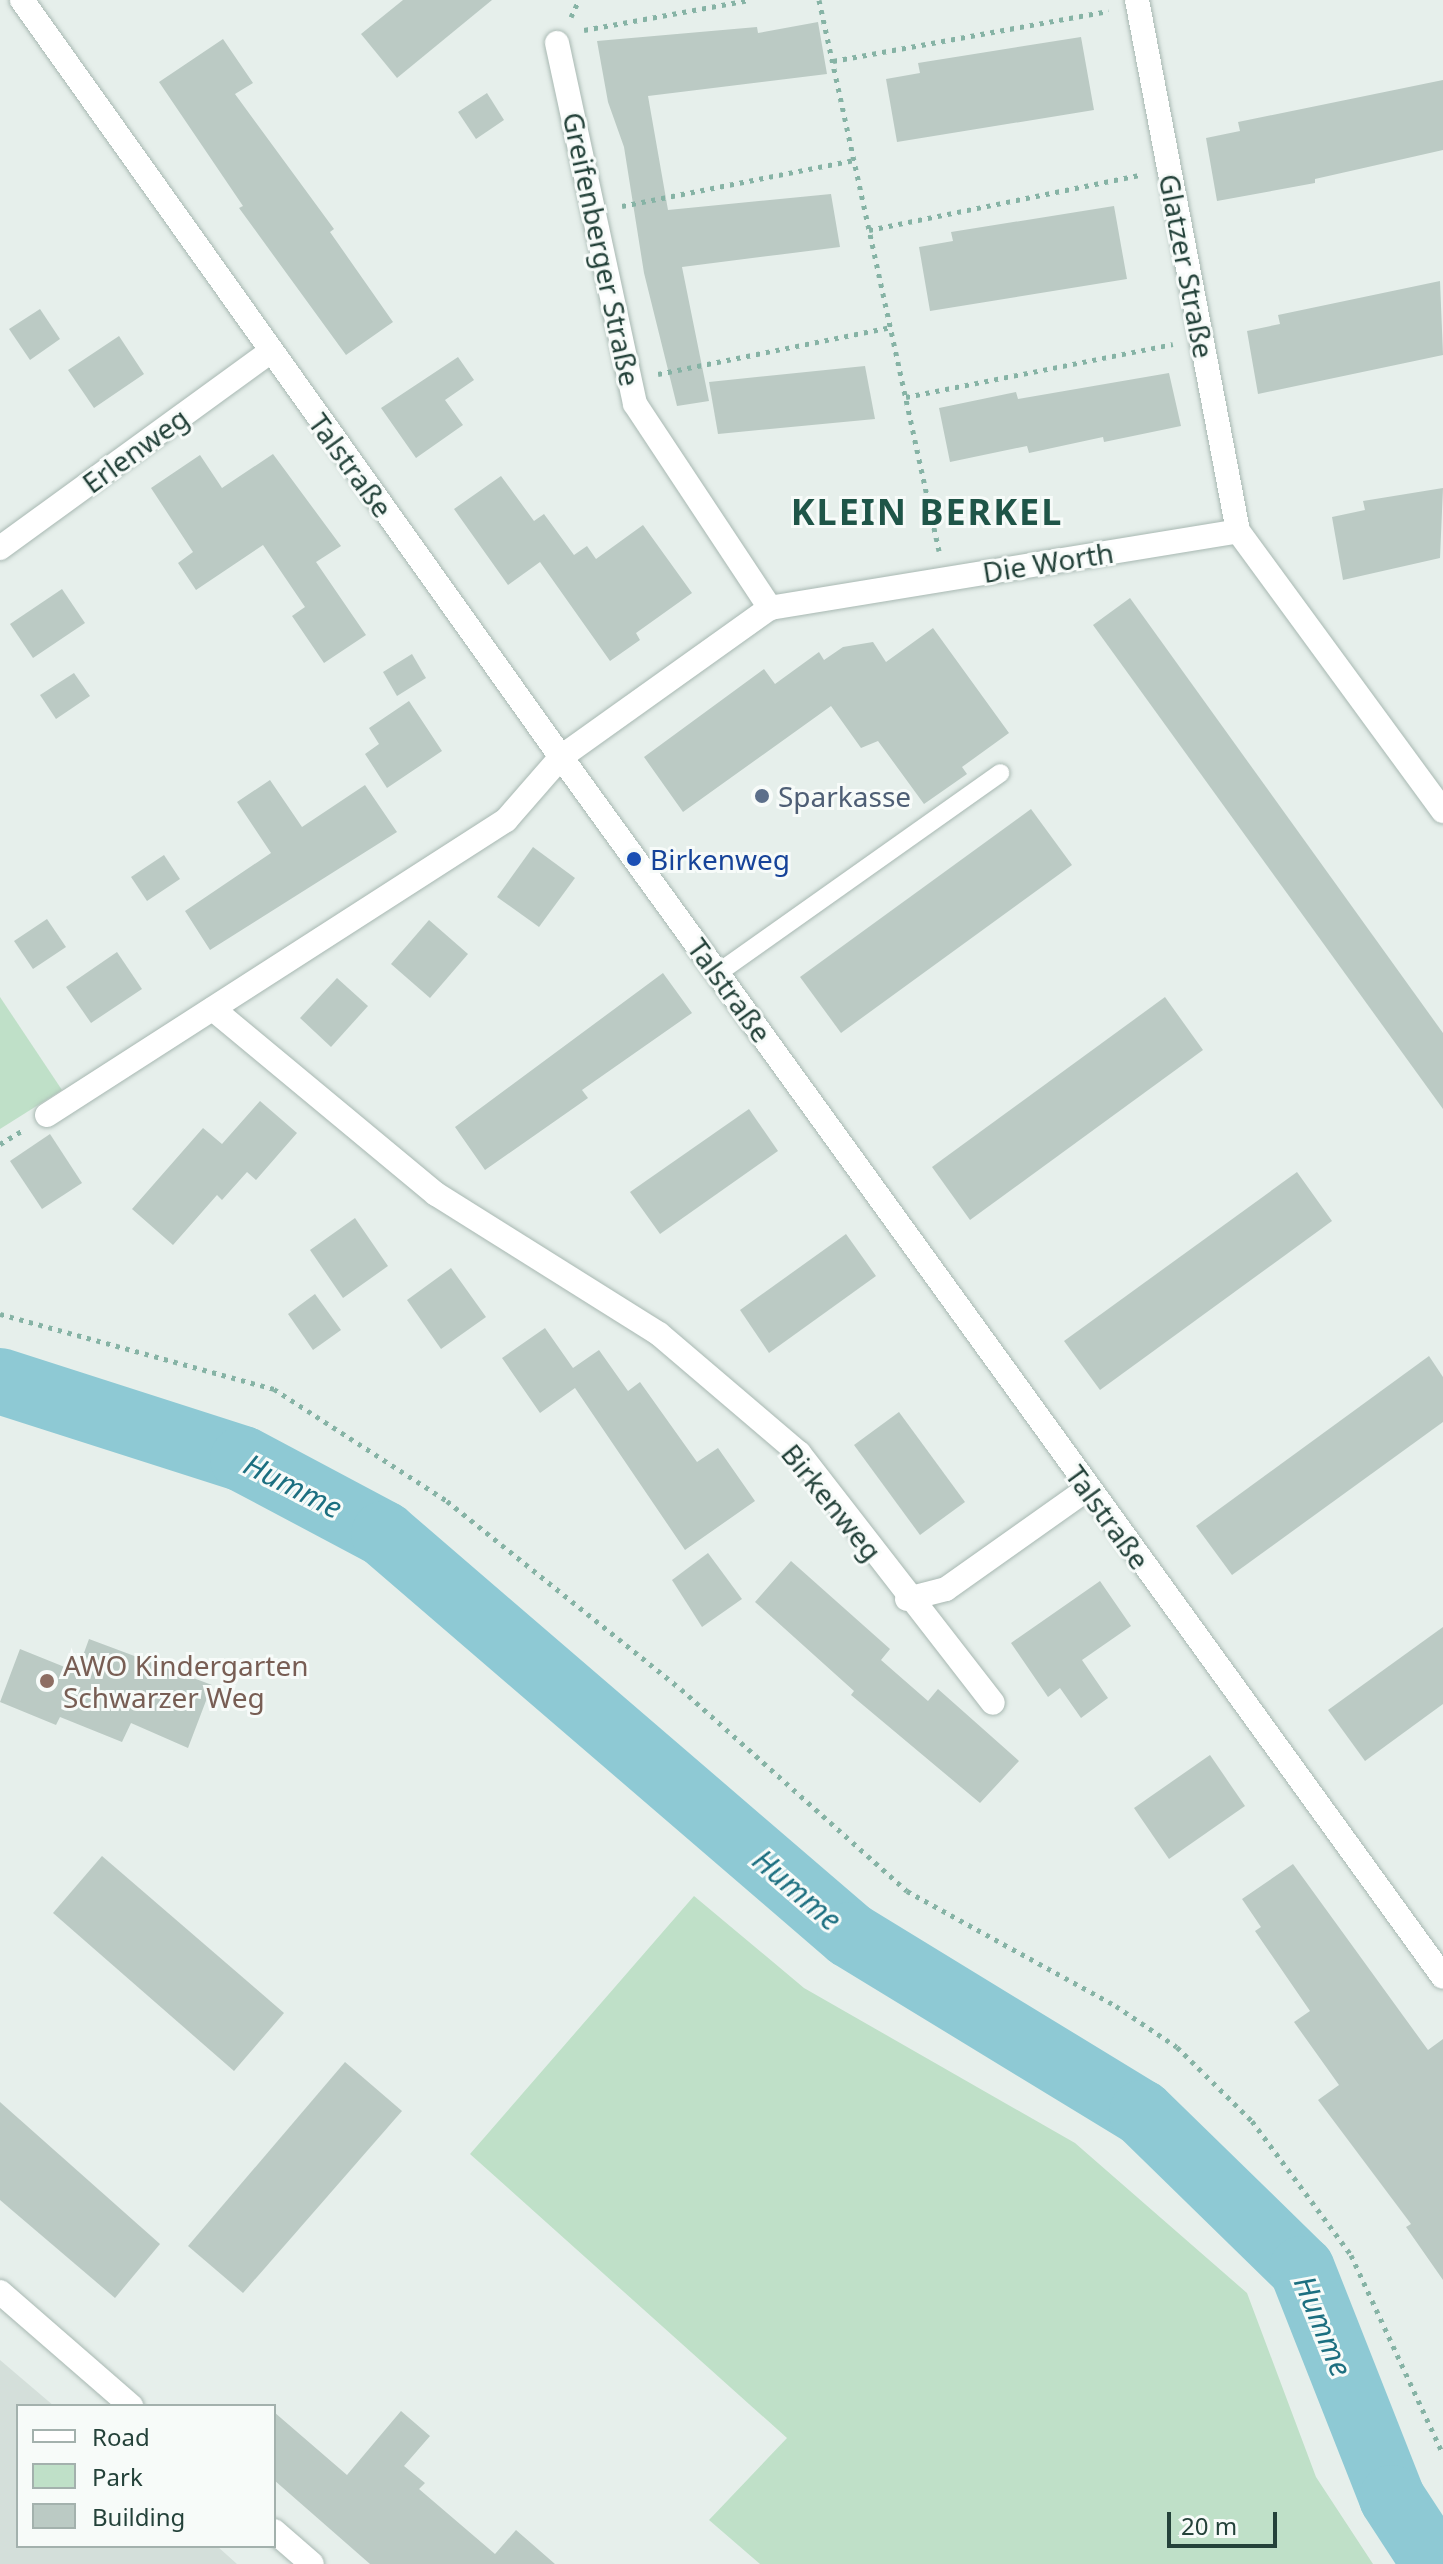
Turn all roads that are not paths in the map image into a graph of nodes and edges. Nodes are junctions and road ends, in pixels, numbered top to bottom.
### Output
1 (22, 0) edge
2 (1137, 3) edge
3 (557, 43) road end
4 (270, 352) junction
5 (1238, 531) junction
6 (0, 548) edge
7 (770, 608) junction
8 (561, 757) junction
9 (1000, 773) dead end
10 (1443, 811) edge
11 (718, 973) junction
12 (213, 1009) junction
13 (47, 1115) dead end
14 (1087, 1489) junction
15 (907, 1599) junction
16 (993, 1703) dead end
17 (1443, 1977) edge
18 (0, 2292) edge
19 (129, 2404) edge
20 (276, 2533) edge
21 (312, 2564) edge

1 - 4 street, Talstraße
2 - 5 street, Glatzer Straße
3 - 7 street, Greifenberger Straße
4 - 6 street, Erlenweg
4 - 8 street, Talstraße
5 - 7 street, Die Worth
5 - 10 street
7 - 8 street, Die Worth
8 - 11 street, Talstraße
8 - 12 street
9 - 11 lane
11 - 14 street, Talstraße
12 - 13 street
12 - 15 street, Birkenweg
14 - 15 street
14 - 17 street, Talstraße
15 - 16 street, Birkenweg
18 - 19 street
20 - 21 street

